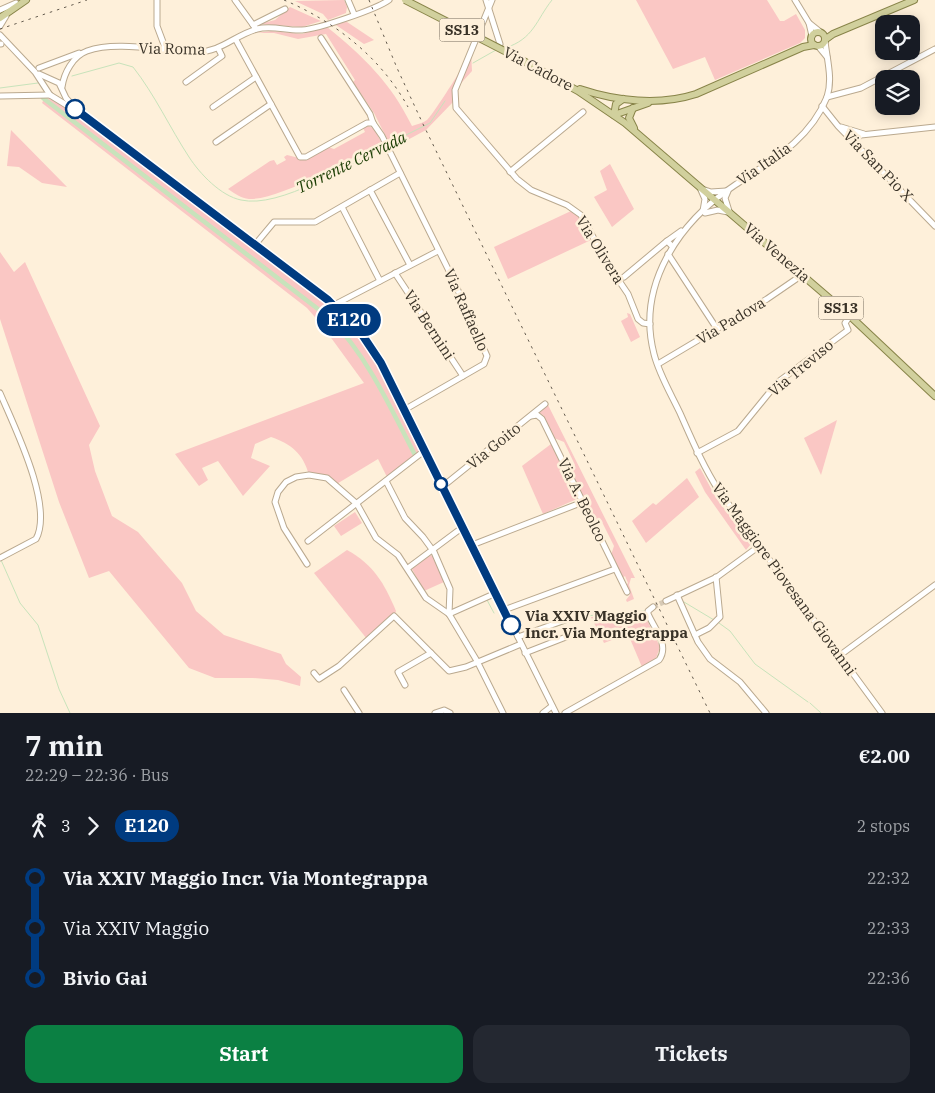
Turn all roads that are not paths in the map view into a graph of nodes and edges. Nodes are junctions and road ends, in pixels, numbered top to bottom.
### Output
1 (26, 0) edge
2 (157, 0) edge
3 (235, 0) edge
4 (348, 0) edge
5 (383, 0) edge
6 (389, 0) edge
7 (405, 0) edge
8 (486, 0) edge
9 (492, 0) edge
10 (795, 0) edge
11 (914, 0) edge
12 (19, 3) edge
13 (377, 6) junction
14 (489, 8) junction
15 (285, 9) dead end
16 (0, 11) edge
17 (354, 14) junction
18 (0, 18) edge
19 (809, 23) junction
20 (255, 27) junction
21 (0, 28) edge
22 (823, 36) junction
23 (321, 38) dead end
24 (236, 40) junction
25 (1, 41) edge
26 (814, 41) junction
27 (500, 44) dead end
28 (218, 48) junction
29 (166, 50) junction
30 (935, 50) edge
31 (85, 51) junction
32 (827, 56) junction
33 (37, 70) junction
34 (67, 71) junction
35 (256, 77) junction
36 (54, 82) junction
37 (186, 82) dead end
38 (568, 85) junction
39 (62, 88) junction
40 (50, 92) junction
41 (0, 96) edge
42 (827, 97) junction
43 (623, 99) junction
44 (666, 100) junction
45 (271, 104) junction
46 (636, 106) junction
47 (822, 106) junction
48 (213, 107) dead end
49 (583, 112) dead end
50 (81, 114) junction
51 (614, 115) junction
52 (373, 123) junction
53 (838, 126) junction
54 (935, 127) edge
55 (635, 132) junction
56 (858, 133) junction
57 (868, 134) junction
58 (851, 139) junction
59 (216, 142) dead end
60 (510, 172) junction
61 (400, 173) junction
62 (699, 186) junction
63 (370, 190) junction
64 (728, 190) junction
65 (715, 200) junction
66 (342, 207) junction
67 (731, 213) junction
68 (700, 215) junction
69 (934, 222) edge
70 (688, 227) junction
71 (667, 241) junction
72 (254, 246) junction
73 (672, 246) junction
74 (438, 251) junction
75 (668, 254) junction
76 (410, 265) junction
77 (395, 273) junction
78 (802, 275) junction
79 (624, 277) dead end
80 (380, 281) junction
81 (652, 300) joint
82 (334, 305) junction
83 (850, 316) junction
84 (650, 324) junction
85 (717, 328) junction
86 (658, 364) junction
87 (463, 376) junction
88 (0, 393) edge
89 (935, 396) edge
90 (545, 404) dead end
91 (404, 410) junction
92 (531, 416) junction
93 (424, 452) junction
94 (697, 453) junction
95 (386, 481) junction
96 (442, 487) junction
97 (583, 502) junction
98 (357, 504) junction
99 (463, 527) junction
100 (308, 541) dead end
101 (472, 545) junction
102 (758, 547) junction
103 (432, 549) junction
104 (0, 558) edge
105 (307, 564) dead end
106 (408, 568) junction
107 (615, 568) junction
108 (716, 577) junction
109 (935, 585) edge
110 (627, 592) dead end
111 (496, 593) junction
112 (678, 595) junction
113 (666, 601) tunnel mouth
114 (653, 607) dead end
115 (504, 610) junction
116 (449, 614) junction
117 (568, 619) dead end
118 (695, 635) junction
119 (518, 637) junction
120 (566, 637) dead end
121 (521, 644) junction
122 (431, 653) junction
123 (526, 653) junction
124 (839, 656) junction
125 (477, 661) junction
126 (314, 673) dead end
127 (405, 685) dead end
128 (344, 690) dead end
129 (552, 706) junction
130 (359, 713) edge
131 (435, 713) edge
132 (450, 713) edge
133 (503, 713) edge
134 (543, 713) edge
135 (555, 713) edge
136 (565, 713) edge
137 (766, 713) edge
138 (882, 713) edge

1 - 12 main road
2 - 29 street
3 - 20 street
4 - 17 street
5 - 13 street, Via Roma
6 - 13 street, Via Roma
7 - 38 main road, Via Cadore / SS13, bridge
8 - 14 street
9 - 14 street, Via Olivera
10 - 19 street
11 - 22 main road
12 - 16 main road
12 - 18 main road
12 - 21 street
13 - 17 street, Via Roma
14 - 27 street
14 - 60 street, Via Olivera
15 - 20 street, Via Roma
17 - 20 street, Via Roma
19 - 22 street
19 - 26 street
20 - 24 street, Via Roma
21 - 25 street
22 - 26 main road
22 - 26 main road
22 - 32 street, Via Italia
23 - 52 street, Via Raffaello
24 - 28 street, Via Roma
24 - 35 street
25 - 33 street
26 - 32 street
26 - 44 main road
28 - 29 street, Via Roma
28 - 37 street
29 - 31 street, Via Roma
30 - 42 street
31 - 33 street, Via Roma
31 - 34 street
32 - 42 street, Via Italia
33 - 36 street
33 - 40 street
34 - 36 street
34 - 39 street
35 - 45 street
35 - 48 street
36 - 39 street
36 - 40 street
38 - 43 main road
38 - 51 main road, Via Cadore / SS13
39 - 40 street
39 - 50 street
40 - 41 street
40 - 50 street
42 - 47 street, Via Italia
43 - 44 main road
43 - 51 main road
44 - 46 main road
45 - 52 street
45 - 59 street
46 - 51 main road
46 - 55 main road
47 - 53 street, Via San Pio X
47 - 64 street, Via Italia
49 - 60 street
50 - 72 street
51 - 55 main road, Via Venezia / SS13
52 - 61 street, Via Raffaello
53 - 56 street
53 - 58 street, Via San Pio X
54 - 57 street
55 - 62 main road, Via Venezia / SS13
56 - 57 street
56 - 58 street
57 - 58 street
58 - 69 street, Via San Pio X
60 - 84 street, Via Olivera
61 - 63 street
61 - 74 street, Via Raffaello
62 - 64 street, Via Italia
62 - 65 main road, Via Venezia / SS13
62 - 68 street
63 - 66 street
63 - 76 street
64 - 65 street, Via Italia
64 - 67 street, Via Italia
65 - 67 main road, Via Venezia / SS13
65 - 68 street, Via Italia
66 - 72 street
66 - 80 street
67 - 68 street
67 - 78 main road, Via Venezia / SS13
68 - 70 street, Via Italia
70 - 71 street
70 - 73 street, Via Italia
71 - 73 street
71 - 79 street
72 - 82 street
73 - 75 street, Via Italia
74 - 76 street
74 - 87 street, Via Raffaello
75 - 81 street, Via Italia
75 - 85 street
76 - 77 street
77 - 80 street
77 - 87 street, Via Bernini
78 - 83 main road, Via Venezia / SS13
78 - 85 street, Via Padova
80 - 82 street
81 - 84 street, Via Maggiore Piovesana Giovanni
82 - 91 street
83 - 89 main road, Via Venezia / SS13
83 - 94 street, Via Treviso
84 - 86 street, Via Maggiore Piovesana Giovanni
85 - 86 street, Via Padova
86 - 94 street, Via Maggiore Piovesana Giovanni
87 - 91 street, Via Raffaello
88 - 104 street
90 - 92 street, Via Goito
91 - 93 street
92 - 96 street, Via Goito
92 - 97 street, Via A. Beolco
93 - 95 street
93 - 96 street
94 - 102 street, Via Maggiore Piovesana Giovanni
95 - 98 street
95 - 103 street
96 - 99 street
97 - 101 street
97 - 107 street, Via A. Beolco
98 - 100 street
98 - 105 street
98 - 106 street
99 - 101 street
99 - 103 street
101 - 111 street
102 - 108 street
102 - 124 street, Via Maggiore Piovesana Giovanni
103 - 106 street
103 - 116 street
106 - 116 street
107 - 110 street, Via A. Beolco
107 - 115 street
108 - 112 street
108 - 118 street
109 - 124 street
111 - 115 street
111 - 116 street
112 - 113 street
112 - 118 street
114 - 136 street
115 - 119 street
116 - 125 street
117 - 119 street
118 - 137 street
119 - 121 street
120 - 123 street
121 - 123 street
121 - 125 street
122 - 125 street
122 - 126 street
122 - 127 street
123 - 129 street
124 - 138 street, Via Maggiore Piovesana Giovanni
125 - 133 street
128 - 130 street
129 - 134 street
129 - 135 street
131 - 132 street

